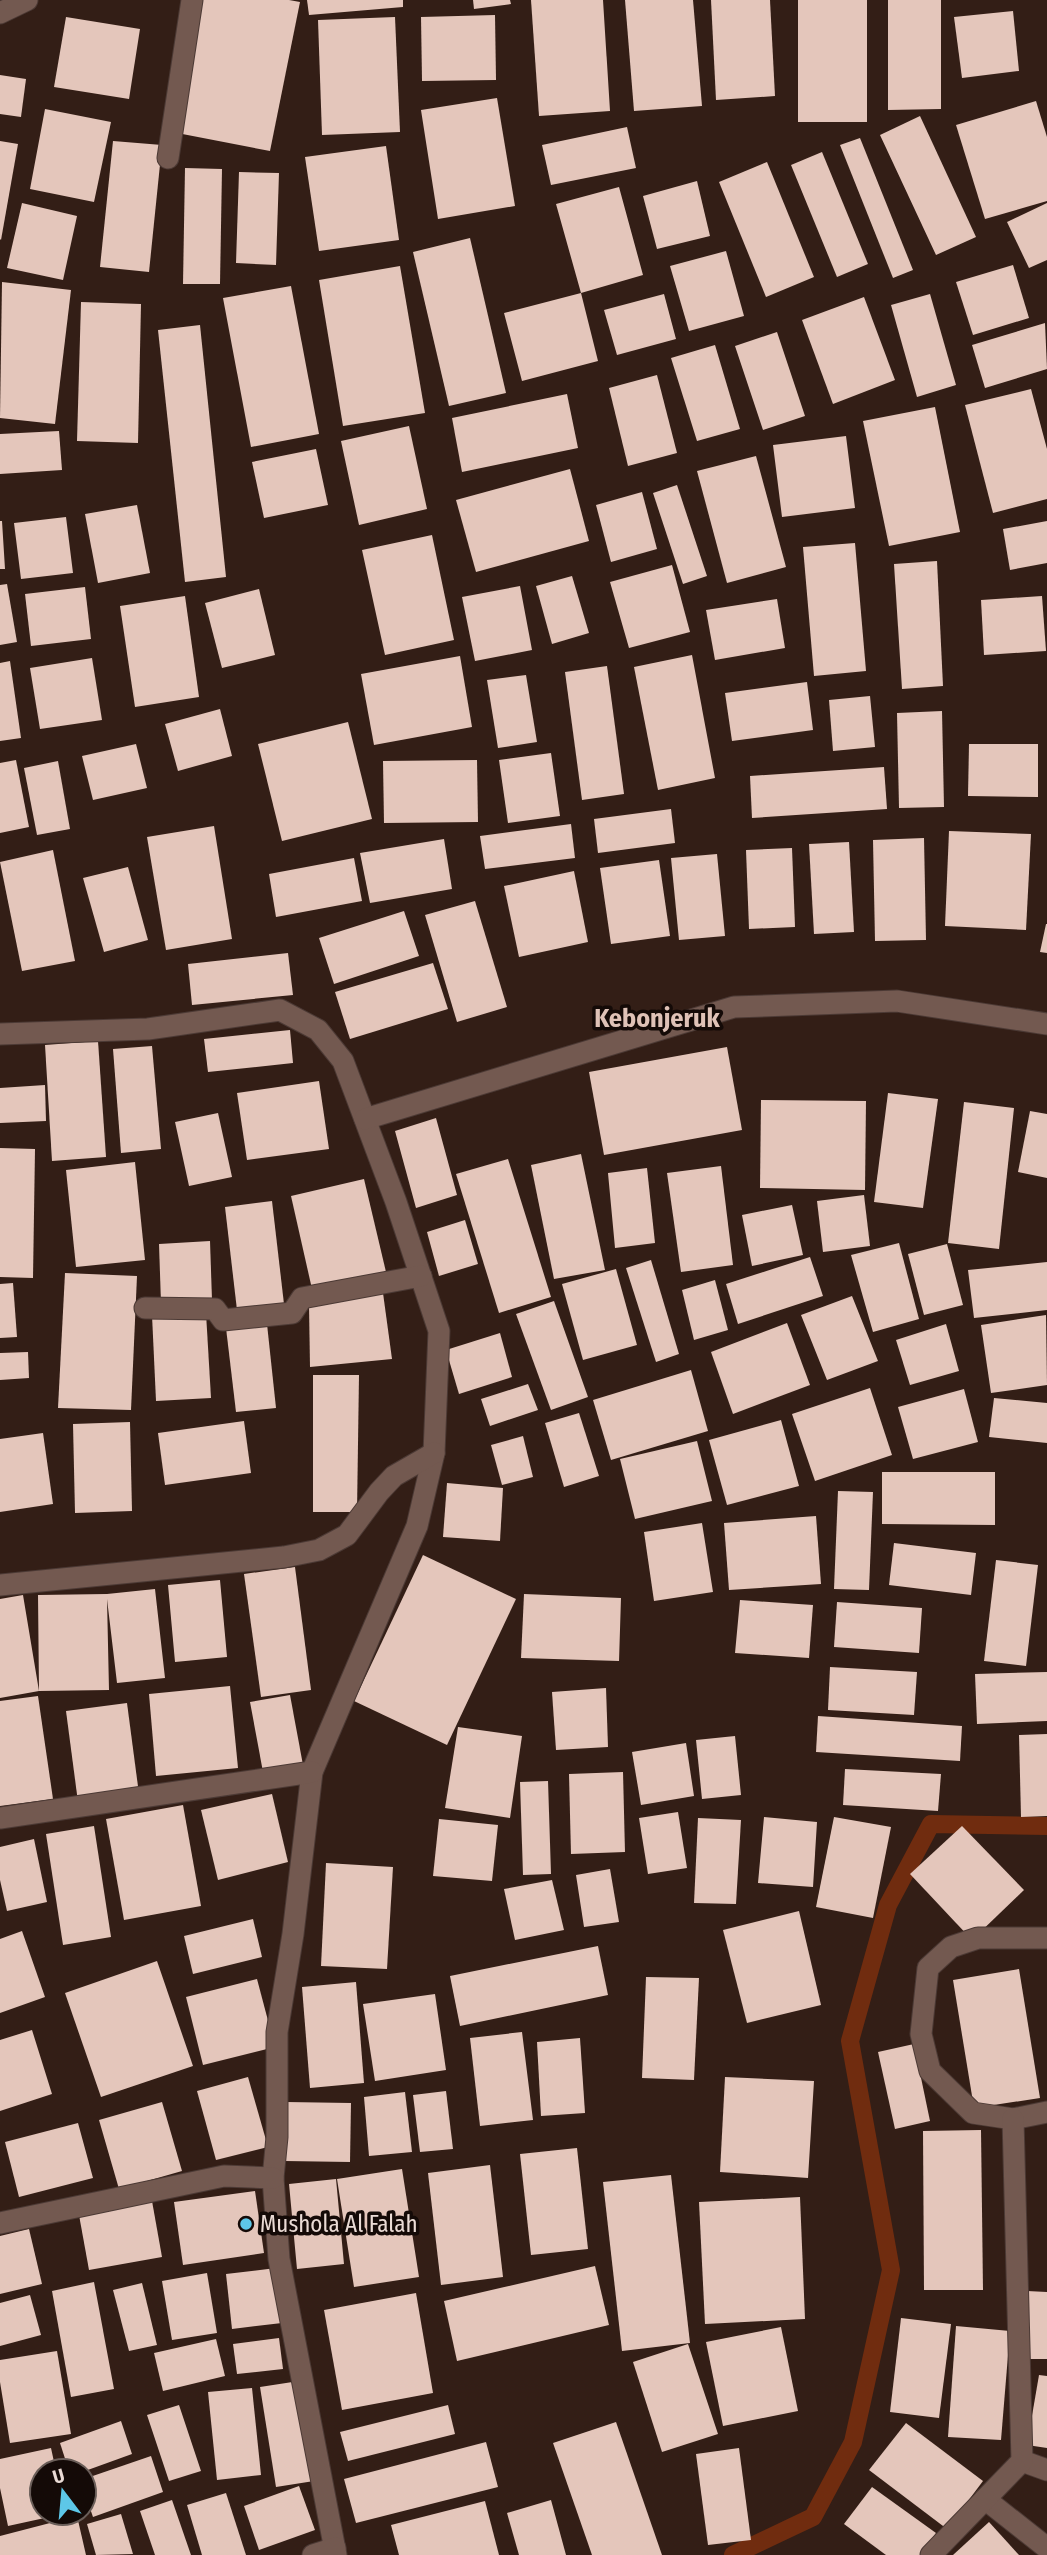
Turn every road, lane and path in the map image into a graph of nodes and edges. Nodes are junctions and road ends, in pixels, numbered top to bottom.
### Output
1 (27, 0) edge
2 (192, 0) edge
3 (1, 10) edge
4 (168, 158) dead end
5 (1047, 1024) edge
6 (0, 1034) edge
7 (365, 1119) junction
8 (421, 1276) junction
9 (145, 1308) dead end
10 (434, 1453) junction
11 (0, 1585) edge
12 (312, 1772) junction
13 (0, 1818) edge
14 (1047, 1938) edge
15 (1047, 2112) edge
16 (1013, 2119) junction
17 (273, 2178) junction
18 (0, 2223) edge
19 (1022, 2461) junction
20 (1047, 2470) edge
21 (985, 2499) junction
22 (1047, 2548) edge
23 (336, 2552) edge
24 (313, 2555) edge
25 (931, 2555) edge

1 - 3 street
2 - 4 street
5 - 7 street
6 - 7 street
7 - 8 street
8 - 9 street
8 - 10 street
10 - 11 street
10 - 12 street
12 - 13 street
12 - 17 street
14 - 16 street
15 - 16 street
16 - 19 street
17 - 18 street
17 - 23 street
19 - 20 street
19 - 21 street
21 - 22 street
21 - 25 street
23 - 24 street

